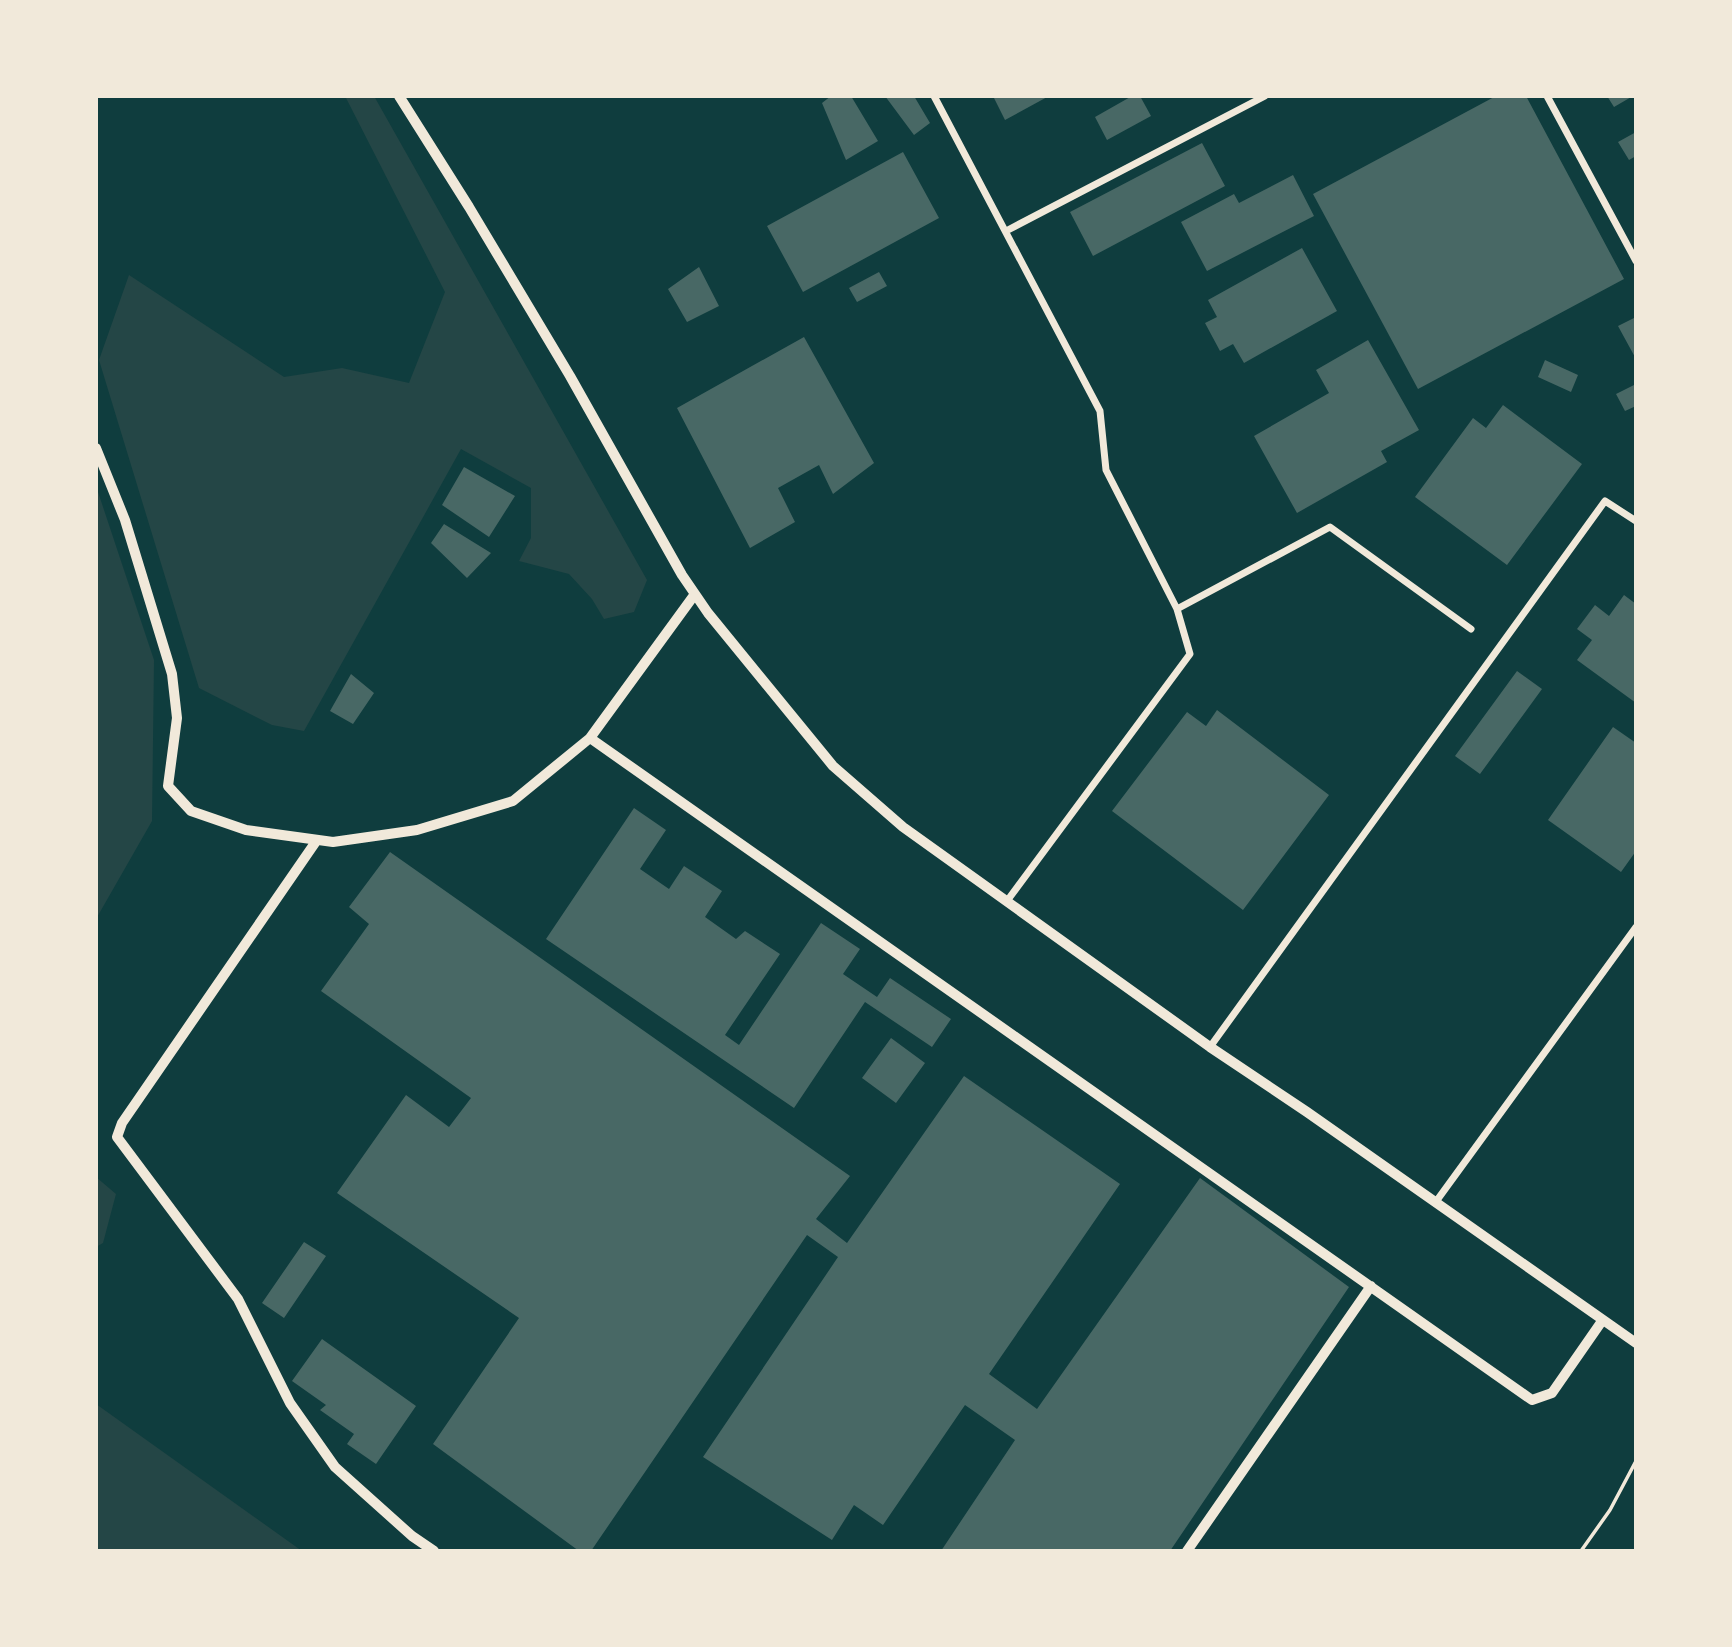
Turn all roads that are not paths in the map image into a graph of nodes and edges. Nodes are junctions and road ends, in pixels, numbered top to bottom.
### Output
1 (399, 96) edge
2 (934, 96) edge
3 (1265, 96) edge
4 (1547, 96) edge
5 (1006, 231) junction
6 (1636, 261) edge
7 (96, 448) edge
8 (1636, 521) edge
9 (695, 594) junction
10 (1177, 609) junction
11 (1471, 629) dead end
12 (590, 738) junction
13 (317, 840) junction
14 (1007, 901) junction
15 (1636, 928) edge
16 (1210, 1046) junction
17 (1435, 1203) junction
18 (1371, 1286) junction
19 (1602, 1321) junction
20 (1636, 1343) edge
21 (434, 1551) edge
22 (1187, 1551) edge

1 - 9 street
2 - 5 street
3 - 5 street
4 - 6 street
5 - 10 street
7 - 13 street
8 - 16 street
9 - 12 street
9 - 14 street
10 - 11 street
10 - 14 street
12 - 13 street
12 - 18 street
13 - 21 street
14 - 16 street
15 - 17 street
16 - 17 street
17 - 19 street
18 - 19 street
18 - 22 street
19 - 20 street

